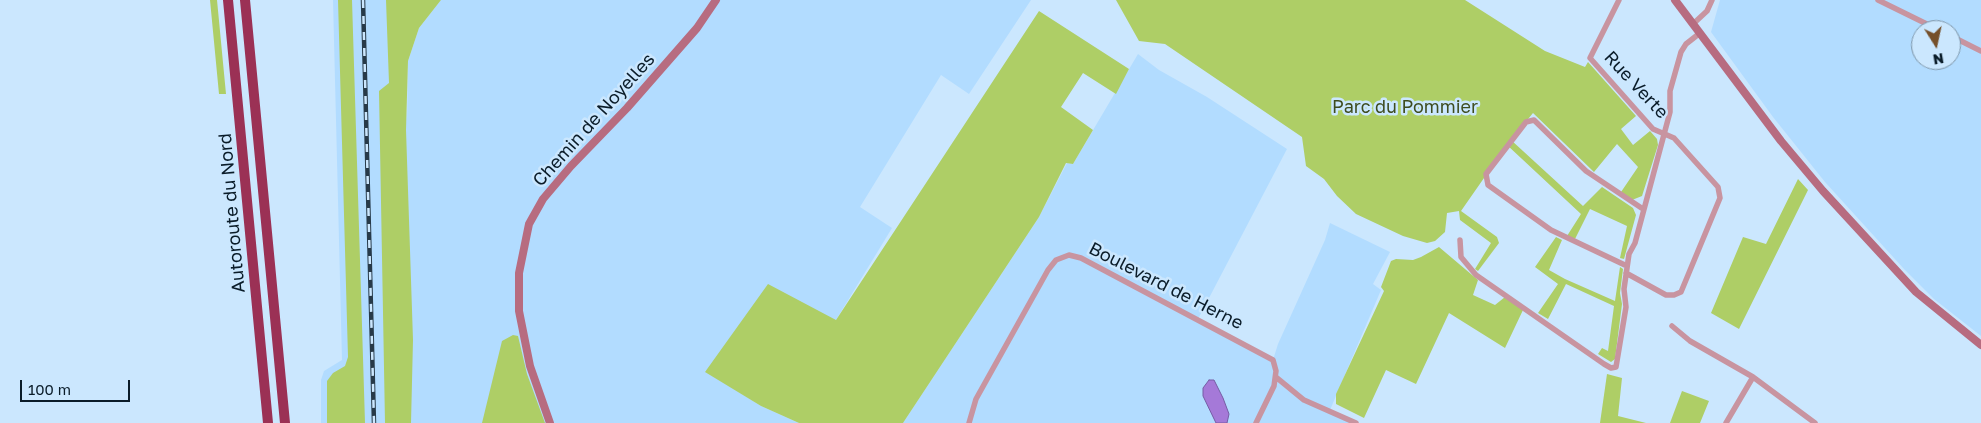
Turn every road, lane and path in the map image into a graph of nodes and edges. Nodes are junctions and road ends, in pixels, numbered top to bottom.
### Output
1 (228, 0) edge
2 (245, 0) edge
3 (716, 0) edge
4 (1619, 0) edge
5 (1712, 0) edge
6 (1878, 0) edge
7 (1675, 2) edge
8 (1919, 20) edge
9 (1693, 24) junction
10 (1700, 33) junction
11 (1961, 41) edge
12 (1981, 51) edge
13 (1664, 134) junction
14 (1643, 208) junction
15 (1460, 240) dead end
16 (1627, 266) junction
17 (1626, 273) junction
18 (1672, 326) dead end
19 (1981, 345) edge
20 (1276, 377) junction
21 (1753, 377) junction
22 (1811, 422) edge
23 (268, 423) edge
24 (285, 423) edge
25 (550, 423) edge
26 (969, 423) edge
27 (1256, 423) edge
28 (1356, 423) edge
29 (1726, 423) edge

1 - 23 highway, Autoroute du Nord
2 - 24 highway, Autoroute du Nord
3 - 25 street, Chemin de Noyelles
4 - 13 street, Rue Verte
5 - 9 street
6 - 8 street
7 - 9 street
9 - 10 street
10 - 13 street
10 - 19 street
11 - 12 street
13 - 14 street
13 - 17 street
14 - 16 street
14 - 16 street
15 - 17 street
16 - 17 street
18 - 21 street
20 - 26 street, Boulevard de Herne
20 - 27 street
20 - 28 street, Boulevard de Herne
21 - 22 street
21 - 29 street

